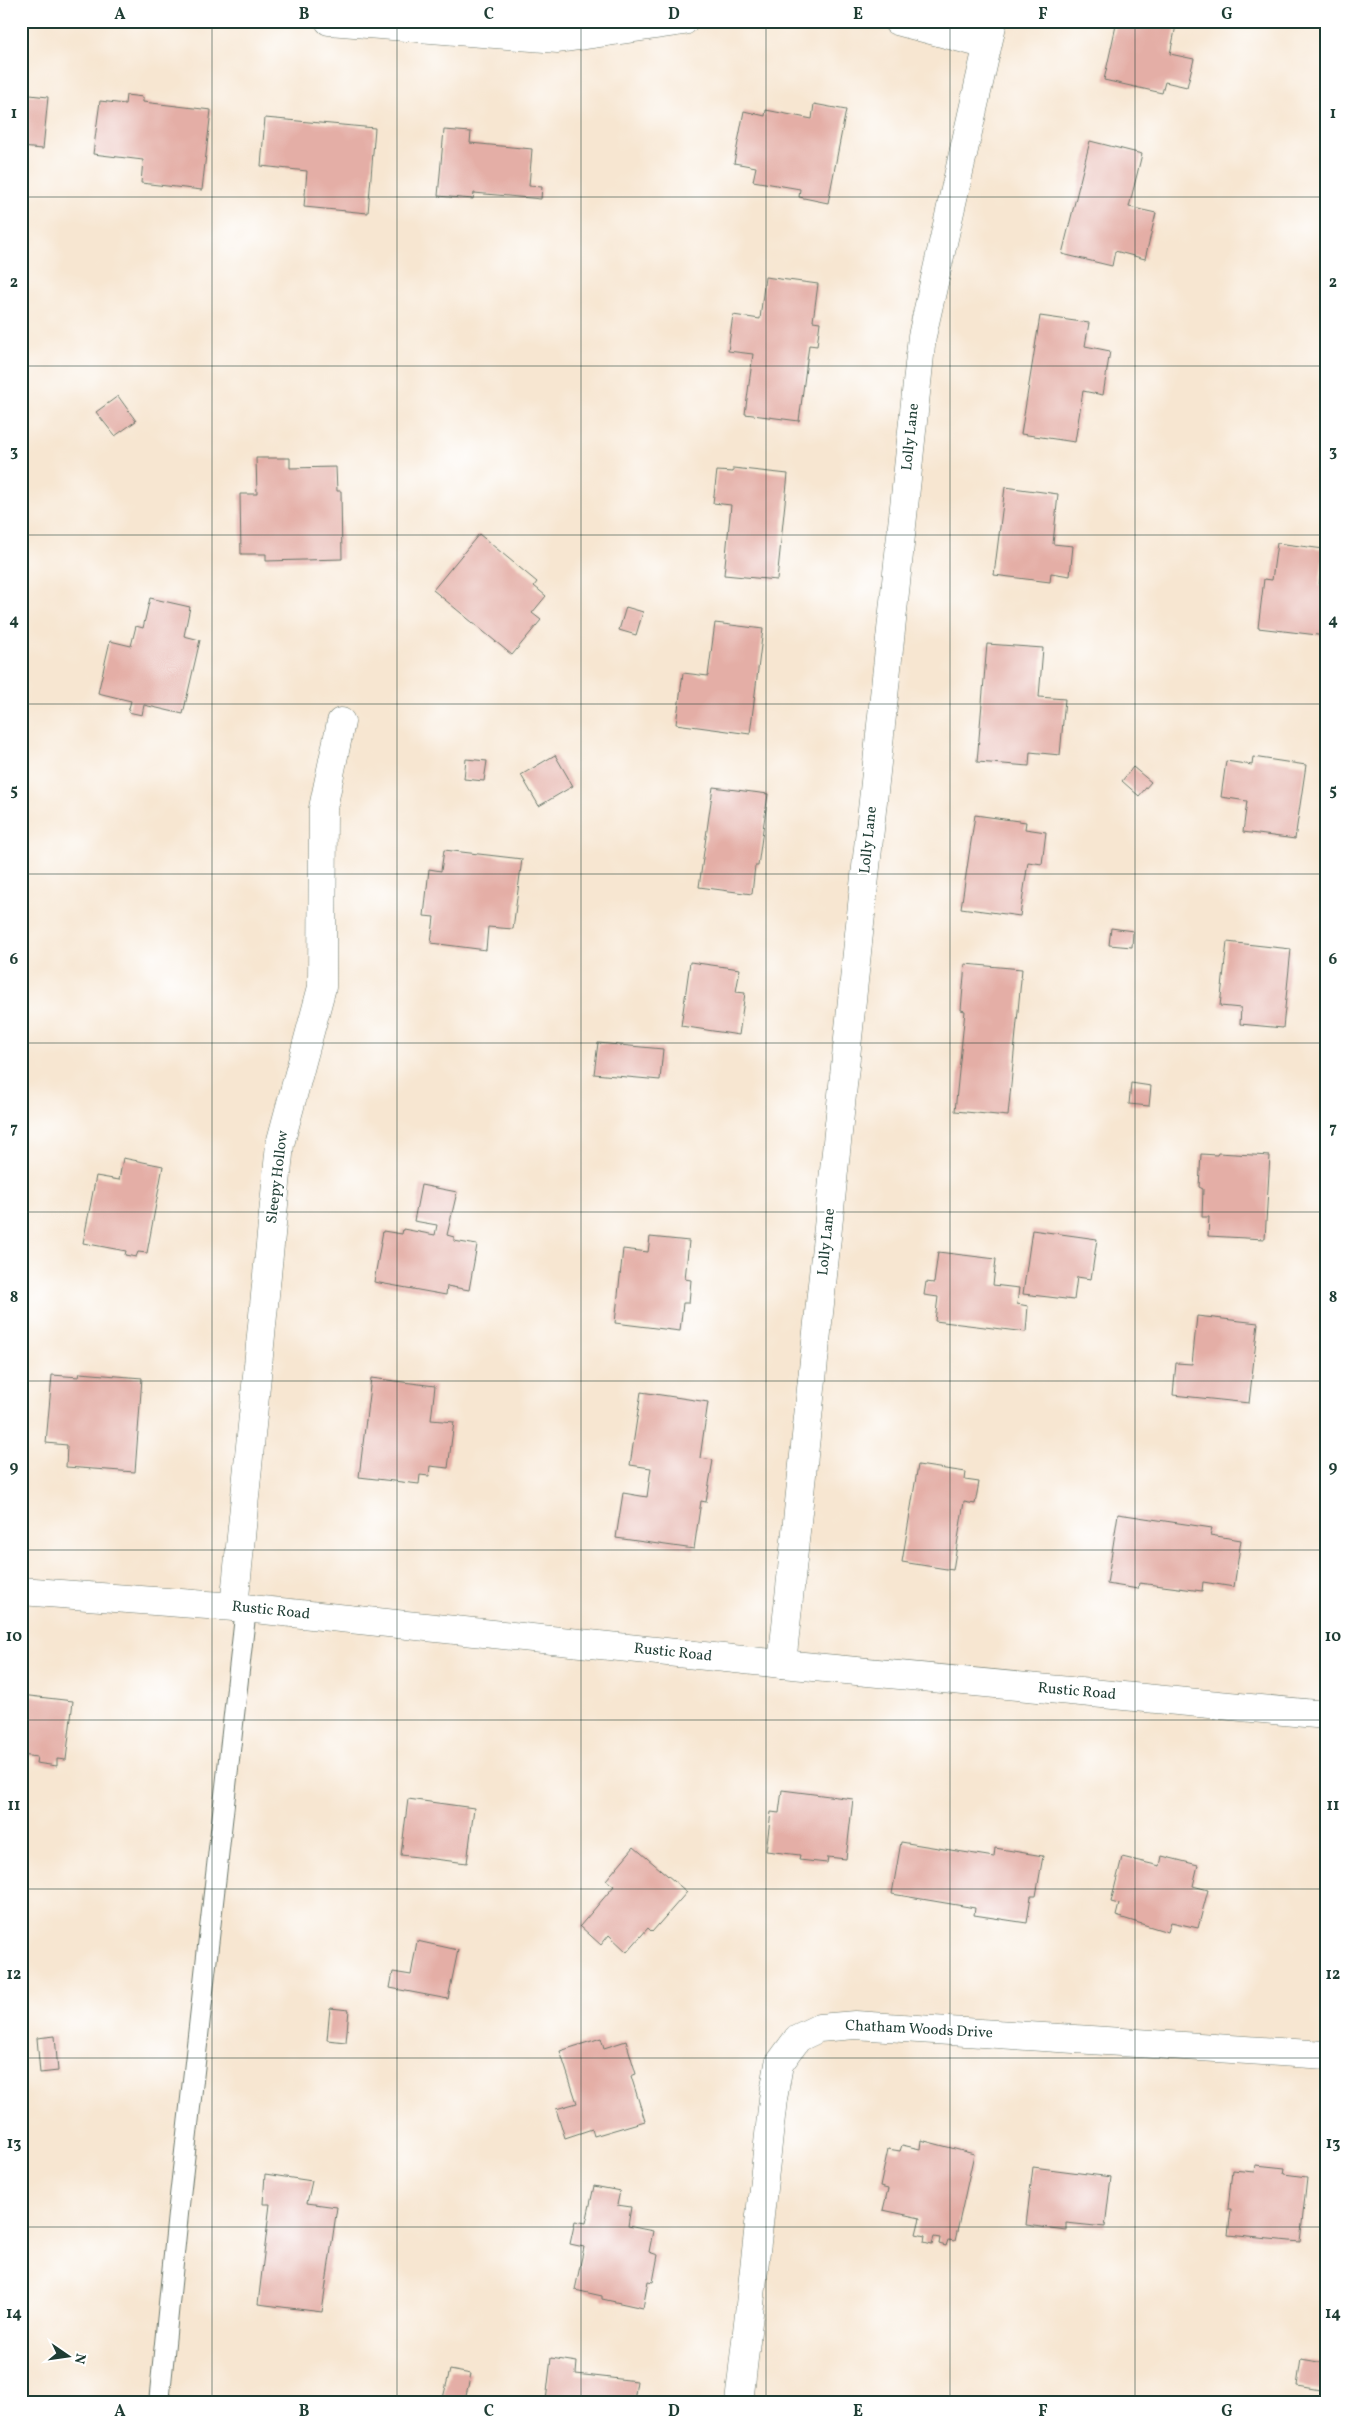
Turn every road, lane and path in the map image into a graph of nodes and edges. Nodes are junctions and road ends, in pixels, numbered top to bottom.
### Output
1 (329, 21) edge
2 (684, 21) edge
3 (897, 21) edge
4 (990, 33) edge
5 (341, 722) dead end
6 (21, 1591) edge
7 (240, 1608) junction
8 (782, 1664) junction
9 (1326, 1715) edge
10 (1326, 2055) edge
11 (159, 2403) edge
12 (739, 2403) edge

1 - 2 street
3 - 4 street
4 - 8 street, Lolly Lane
5 - 7 street, Sleepy Hollow
6 - 7 street, Rustic Road
7 - 8 street, Rustic Road
7 - 11 lane
8 - 9 street, Rustic Road
10 - 12 street, Chatham Woods Drive

